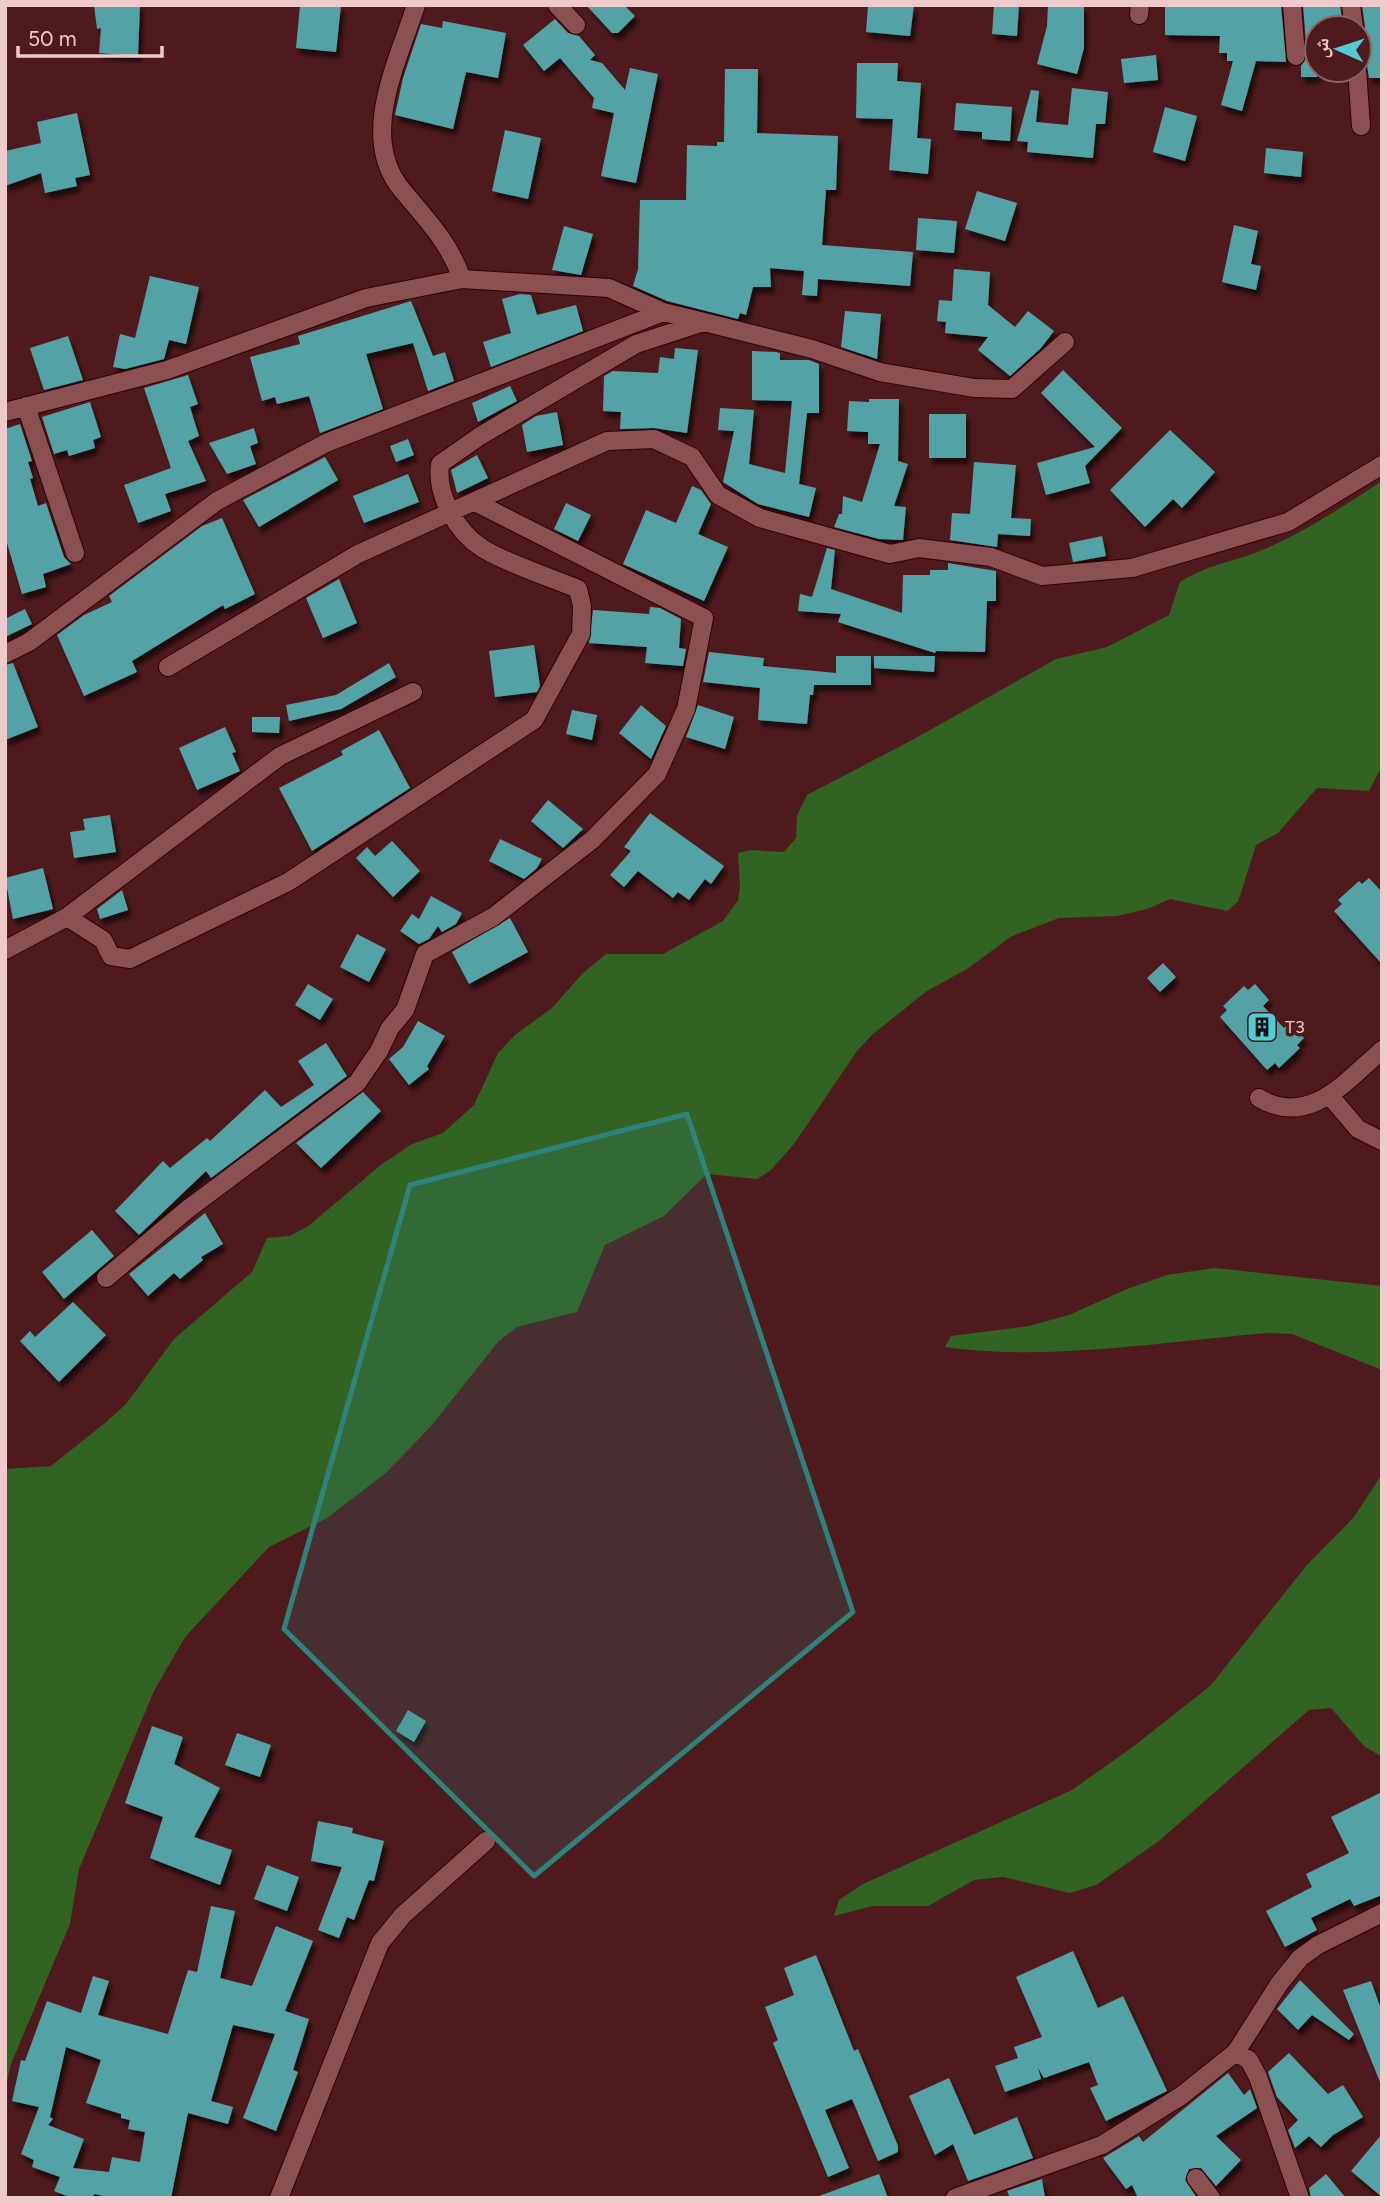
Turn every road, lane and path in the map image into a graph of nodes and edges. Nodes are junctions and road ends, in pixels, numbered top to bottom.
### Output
1 (416, 5) edge
2 (557, 5) edge
3 (1292, 5) edge
4 (576, 25) dead end
5 (1296, 56) dead end
6 (1358, 84) edge
7 (1361, 126) dead end
8 (463, 279) junction
9 (663, 312) junction
10 (704, 322) junction
11 (1065, 342) dead end
12 (26, 406) junction
13 (5, 412) edge
14 (1382, 464) edge
15 (475, 502) junction
16 (450, 513) junction
17 (75, 553) dead end
18 (5, 654) edge
19 (169, 667) dead end
20 (413, 692) dead end
21 (68, 917) junction
22 (5, 950) edge
23 (1382, 1050) edge
24 (1329, 1096) junction
25 (1259, 1098) dead end
26 (1382, 1141) edge
27 (106, 1278) dead end
28 (486, 1840) dead end
29 (1382, 1913) edge
30 (1236, 2052) junction
31 (1196, 2178) dead end
32 (279, 2198) edge
33 (955, 2198) edge
34 (1211, 2198) edge
35 (1300, 2198) edge

1 - 8 street
2 - 4 street
3 - 5 street
6 - 7 street
8 - 9 street
8 - 12 street
9 - 10 street
9 - 18 street
10 - 11 street
10 - 16 street
12 - 13 street
12 - 17 street
14 - 15 street
15 - 16 street
15 - 27 street
16 - 19 street
16 - 21 street
20 - 21 street
21 - 22 street
23 - 24 street
24 - 25 street
24 - 26 street
28 - 32 street
29 - 30 street
30 - 33 street
30 - 35 street
31 - 34 street

